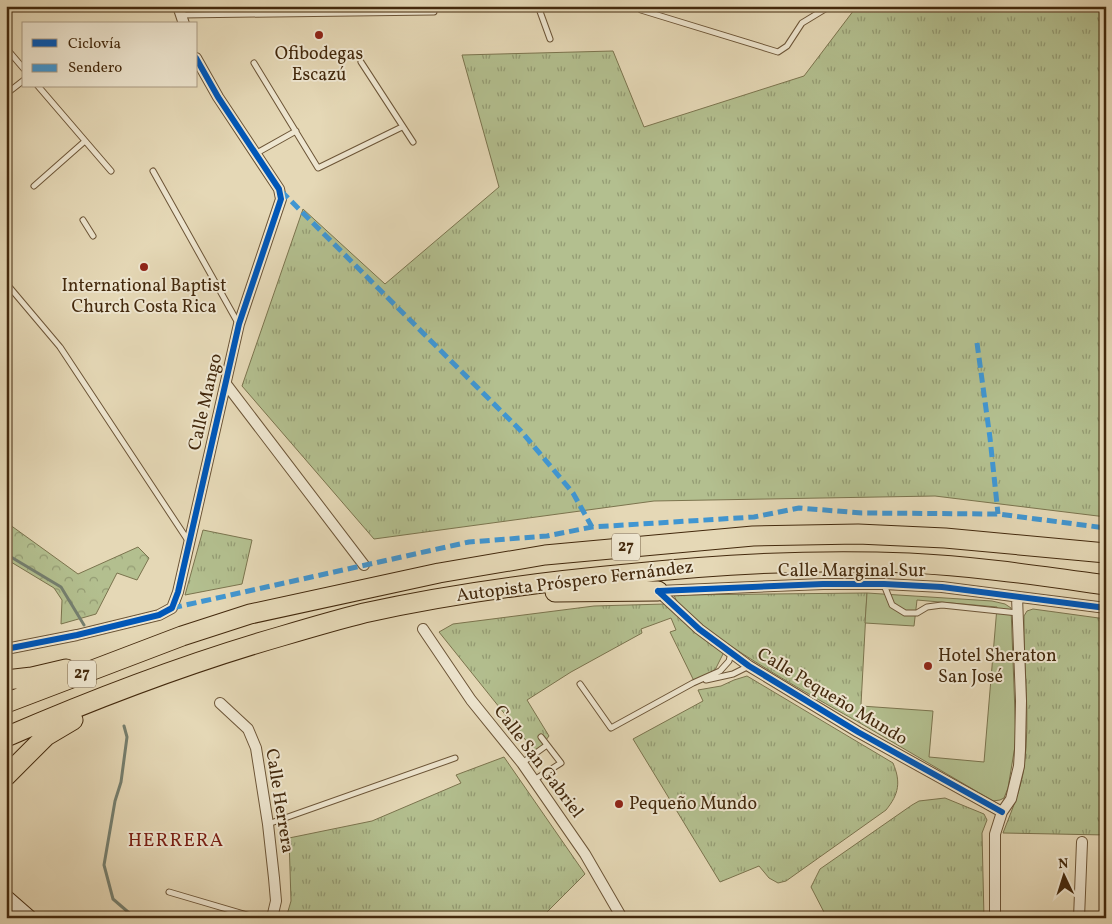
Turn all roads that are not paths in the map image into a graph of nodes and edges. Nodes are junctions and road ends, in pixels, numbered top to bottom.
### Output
1 (538, 6) edge
2 (830, 6) edge
3 (641, 10) dead end
4 (434, 12) dead end
5 (181, 15) edge
6 (550, 38) dead end
7 (6, 48) edge
8 (198, 62) edge
9 (361, 62) dead end
10 (254, 63) dead end
11 (22, 67) edge
12 (22, 82) edge
13 (40, 88) edge
14 (6, 94) edge
15 (402, 127) junction
16 (296, 131) junction
17 (84, 141) junction
18 (413, 142) dead end
19 (255, 154) junction
20 (110, 171) dead end
21 (153, 171) dead end
22 (34, 186) dead end
23 (82, 220) dead end
24 (93, 236) dead end
25 (6, 283) edge
26 (239, 324) junction
27 (226, 384) junction
28 (190, 543) junction
29 (1106, 553) edge
30 (364, 565) dead end
31 (884, 584) junction
32 (1106, 585) edge
33 (658, 591) junction
34 (463, 594) junction
35 (1017, 597) junction
36 (1106, 608) edge
37 (1018, 613) junction
38 (424, 629) dead end
39 (157, 646) junction
40 (6, 650) edge
41 (731, 654) junction
42 (749, 666) junction
43 (151, 679) junction
44 (6, 680) edge
45 (693, 683) junction
46 (580, 684) dead end
47 (220, 702) dead end
48 (6, 703) edge
49 (6, 737) edge
50 (541, 737) dead end
51 (547, 745) junction
52 (455, 758) dead end
53 (522, 763) junction
54 (6, 776) edge
55 (534, 780) junction
56 (1002, 812) junction
57 (268, 824) junction
58 (1082, 842) dead end
59 (169, 892) dead end
60 (6, 897) edge
61 (29, 918) edge
62 (257, 918) edge
63 (272, 918) edge
64 (622, 918) edge
65 (995, 918) edge
66 (1079, 918) edge

1 - 6 lane
2 - 3 lane
4 - 5 lane
7 - 11 lane
8 - 19 street, Calle Mango
9 - 15 lane
10 - 16 lane
12 - 14 lane
13 - 17 lane
15 - 16 lane
15 - 18 lane
16 - 19 lane
17 - 20 lane
17 - 22 lane
19 - 26 street, Calle Mango
21 - 26 lane
23 - 24 lane
25 - 28 lane
26 - 27 street, Calle Mango
27 - 28 street, Calle Mango
27 - 30 street
28 - 40 street, Calle Mango
29 - 39 highway, Autopista Próspero Fernández / 27
31 - 33 street, Calle Marginal Sur
31 - 35 street, Calle Marginal Sur
31 - 37 lane
32 - 34 highway, Autopista Próspero Fernández / 27
33 - 34 highway
33 - 41 street, Calle Pequeño Mundo
34 - 43 highway, Autopista Próspero Fernández / 27
35 - 36 street, Calle Marginal Sur
35 - 37 street
37 - 56 street
38 - 53 street, Calle San Gabriel
39 - 44 highway
39 - 48 highway, Autopista Próspero Fernández / 27
41 - 42 street, Calle Pequeño Mundo
41 - 45 lane
42 - 45 lane
42 - 56 street, Calle Pequeño Mundo
43 - 49 highway, Autopista Próspero Fernández / 27
43 - 54 highway
45 - 46 lane
47 - 57 street, Calle Herrera
50 - 51 lane
51 - 53 lane
51 - 55 lane
52 - 57 lane
53 - 55 street, Calle San Gabriel
55 - 64 street, Calle San Gabriel
56 - 65 street
57 - 63 street, Calle Herrera
58 - 66 street
59 - 62 lane
60 - 61 street

